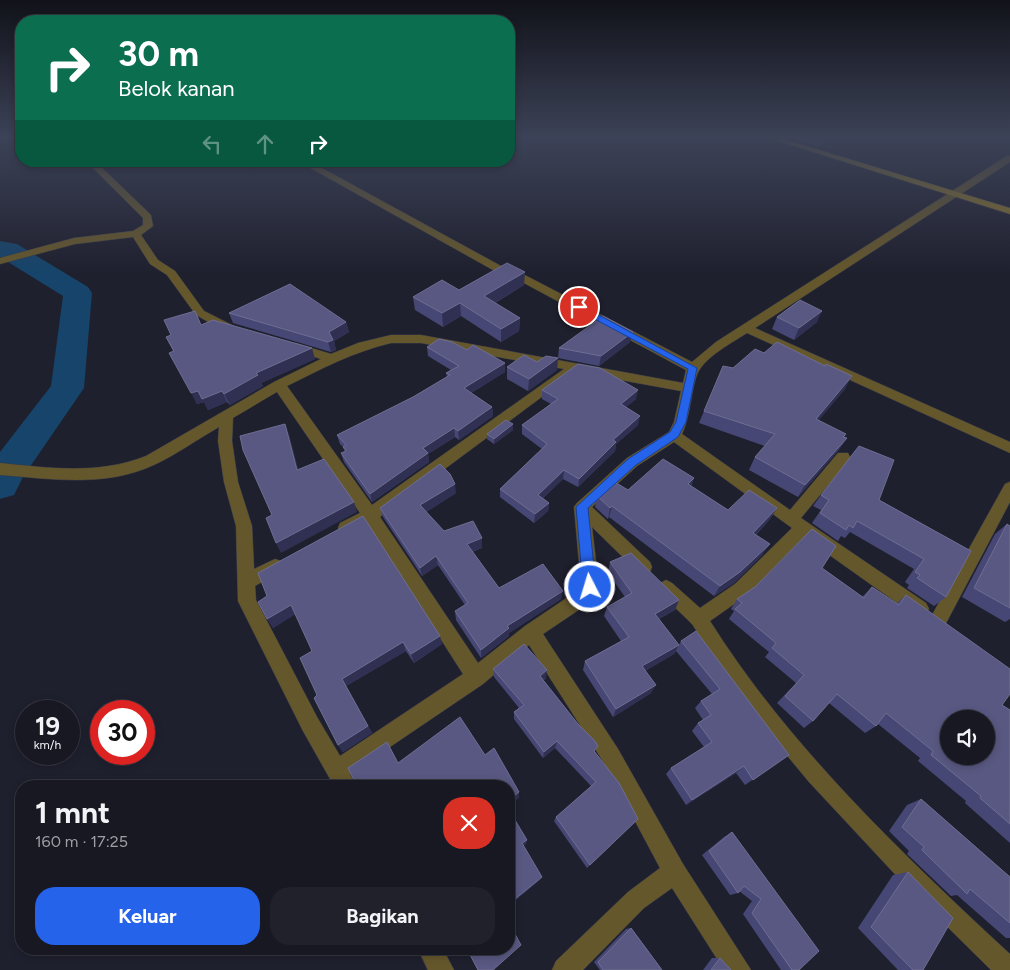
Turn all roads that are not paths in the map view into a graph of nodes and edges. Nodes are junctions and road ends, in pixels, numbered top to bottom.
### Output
1 (113, 183) edge
2 (343, 183) edge
3 (918, 183) edge
4 (972, 183) edge
5 (955, 195) junction
6 (1010, 211) edge
7 (136, 234) junction
8 (2, 260) edge
9 (748, 329) junction
10 (242, 332) edge
11 (287, 345) edge
12 (332, 358) junction
13 (572, 368) junction
14 (693, 368) junction
15 (279, 385) junction
16 (688, 388) junction
17 (226, 416) junction
18 (674, 434) junction
19 (1010, 448) edge
20 (844, 457) dead end
21 (0, 469) edge
22 (1010, 488) edge
23 (582, 507) junction
24 (370, 514) junction
25 (797, 524) junction
26 (329, 537) edge
27 (287, 559) edge
28 (246, 582) junction
29 (698, 618) junction
30 (531, 632) junction
31 (476, 677) junction
32 (342, 780) edge
33 (675, 872) junction
34 (433, 955) edge
35 (1004, 963) edge
36 (441, 970) edge
37 (565, 970) edge
38 (738, 970) edge

1 - 7 street
2 - 14 street
3 - 5 main road
4 - 5 street
5 - 6 main road
5 - 9 street
7 - 8 street
7 - 10 street
9 - 14 street
9 - 19 street
11 - 12 street
12 - 13 street
12 - 15 street
13 - 16 street
13 - 24 street
14 - 16 street
15 - 17 street
15 - 24 street
16 - 18 street
17 - 21 street
17 - 28 street
18 - 23 street
18 - 25 street
20 - 25 street
22 - 25 street
23 - 29 street
23 - 30 street
24 - 26 street
24 - 31 street
25 - 29 street
27 - 28 street
28 - 32 street
29 - 35 street
30 - 31 street
30 - 33 street
31 - 32 street
33 - 37 street
33 - 38 street
34 - 36 street

